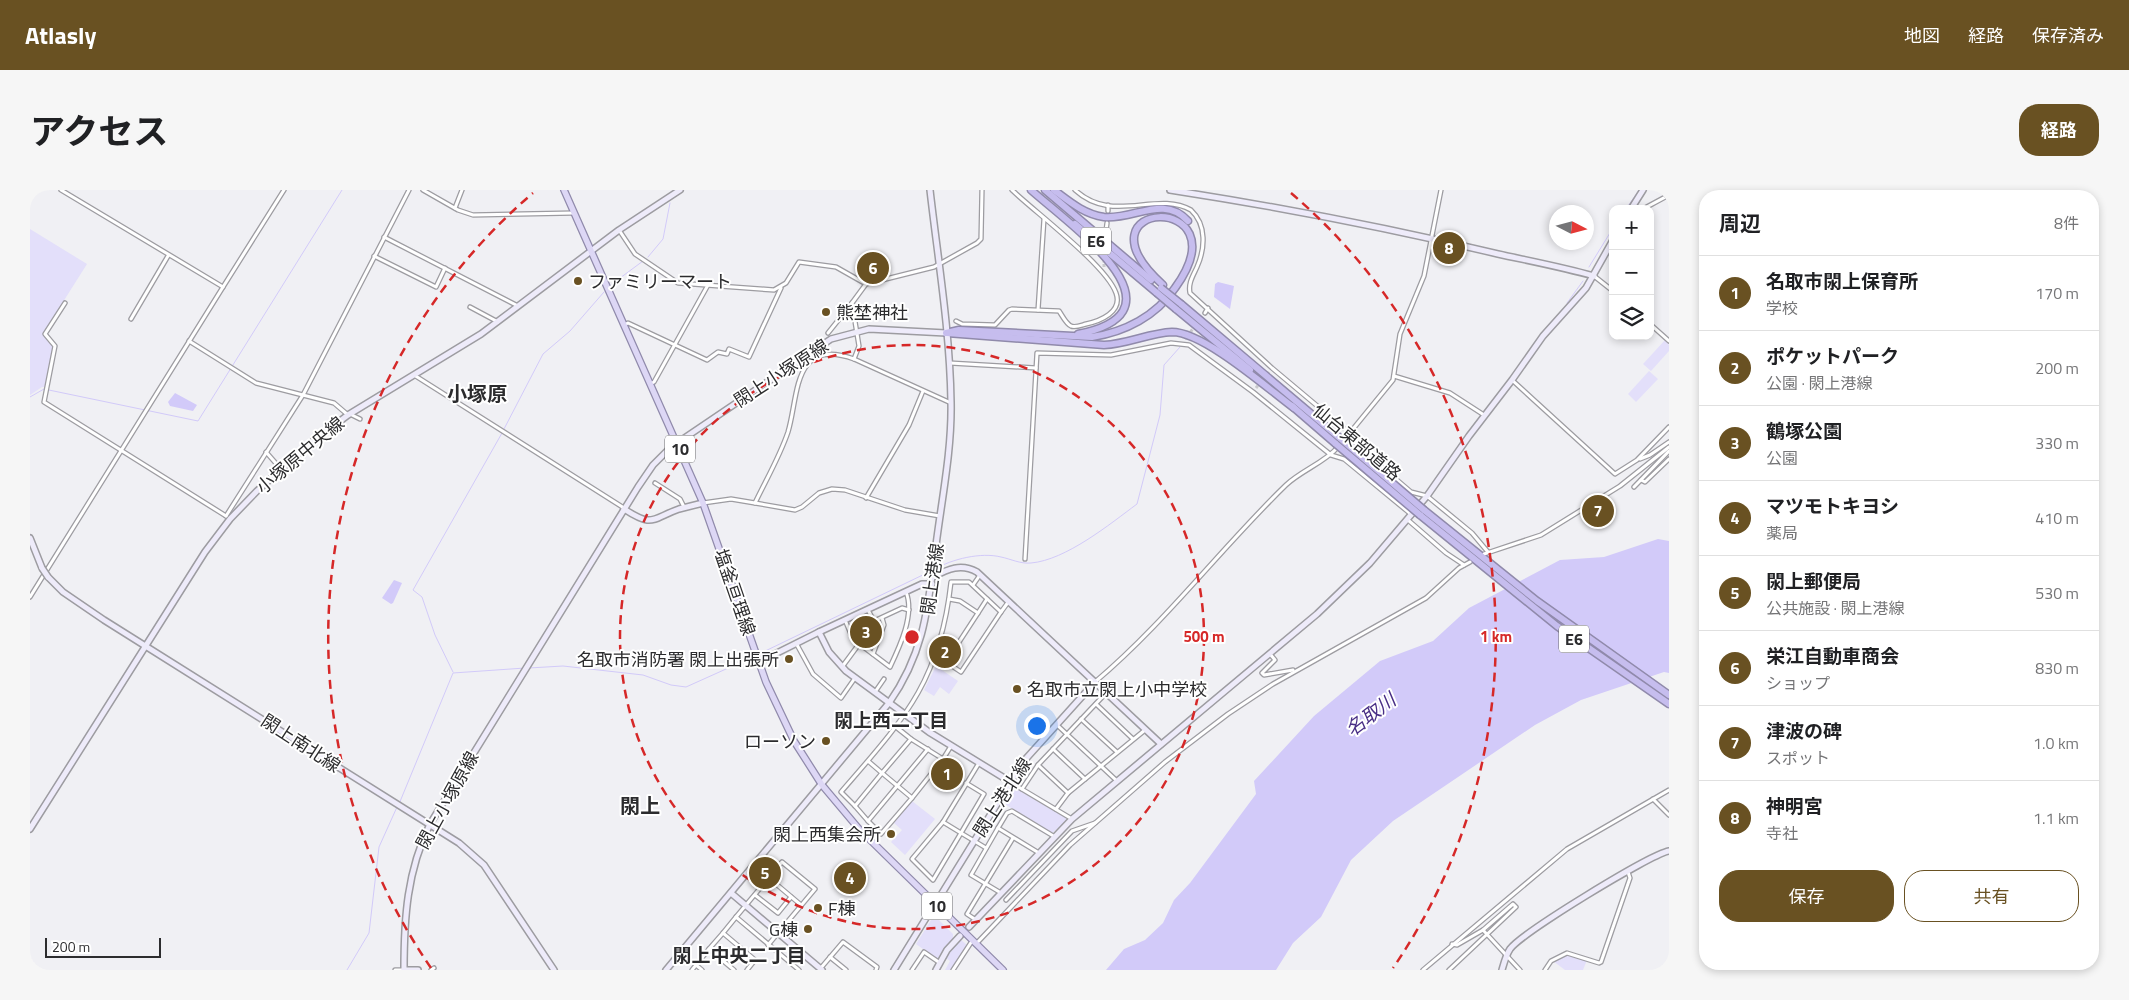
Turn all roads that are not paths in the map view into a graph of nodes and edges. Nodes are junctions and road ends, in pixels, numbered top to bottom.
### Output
1 (61, 190) edge
2 (284, 190) edge
3 (409, 190) edge
4 (423, 190) edge
5 (462, 190) edge
6 (564, 190) edge
7 (680, 190) edge
8 (930, 190) edge
9 (982, 190) edge
10 (1012, 190) edge
11 (1033, 190) edge
12 (1046, 190) edge
13 (1054, 190) edge
14 (1075, 190) edge
15 (1170, 190) edge
16 (1441, 190) edge
17 (1642, 190) edge
18 (1669, 194) edge
19 (1170, 198) dead end
20 (1139, 200) dead end
21 (1108, 205) junction
22 (1634, 205) edge
23 (1650, 205) edge
24 (455, 208) junction
25 (1108, 211) dead end
26 (575, 214) junction
27 (1044, 219) junction
28 (1107, 223) dead end
29 (619, 230) junction
30 (1106, 231) dead end
31 (384, 237) junction
32 (1432, 238) junction
33 (1609, 248) edge
34 (592, 251) junction
35 (168, 256) junction
36 (374, 256) junction
37 (938, 263) junction
38 (1104, 267) tunnel mouth
39 (445, 268) junction
40 (1103, 274) junction
41 (1594, 276) junction
42 (866, 284) junction
43 (708, 285) junction
44 (223, 287) junction
45 (781, 287) junction
46 (1160, 288) junction
47 (1609, 288) edge
48 (65, 303) dead end
49 (852, 303) junction
50 (1180, 305) junction
51 (518, 306) junction
52 (470, 307) dead end
53 (1208, 308) junction
54 (1038, 310) junction
55 (1205, 313) dead end
56 (131, 319) dead end
57 (956, 321) dead end
58 (498, 322) junction
59 (624, 325) junction
60 (1654, 328) edge
61 (856, 331) junction
62 (828, 333) dead end
63 (946, 333) junction
64 (1069, 339) junction
65 (1184, 339) tunnel mouth
66 (1669, 341) edge
67 (189, 342) junction
68 (1180, 344) junction
69 (675, 346) junction
70 (854, 359) junction
71 (950, 363) junction
72 (1036, 368) junction
73 (1272, 368) junction
74 (1269, 372) tunnel mouth
75 (413, 374) junction
76 (1393, 376) junction
77 (1512, 380) junction
78 (650, 384) junction
79 (1256, 388) tunnel mouth
80 (923, 391) junction
81 (1253, 392) junction
82 (304, 395) junction
83 (951, 404) junction
84 (1294, 408) junction
85 (349, 414) junction
86 (1484, 415) junction
87 (360, 420) dead end
88 (1669, 427) edge
89 (1341, 440) junction
90 (1669, 442) edge
91 (1669, 447) edge
92 (121, 450) junction
93 (1669, 451) edge
94 (266, 452) junction
95 (1331, 454) junction
96 (1669, 459) edge
97 (1637, 460) junction
98 (280, 468) junction
99 (1641, 480) junction
100 (655, 483) dead end
101 (1634, 487) dead end
102 (1427, 496) junction
103 (866, 498) junction
104 (703, 503) junction
105 (755, 503) junction
106 (684, 508) junction
107 (624, 509) junction
108 (1422, 512) junction
109 (1412, 515) junction
110 (940, 516) junction
111 (228, 518) junction
112 (1408, 520) junction
113 (30, 538) edge
114 (1488, 552) junction
115 (1484, 554) dead end
116 (1025, 560) dead end
117 (1470, 562) dead end
118 (1464, 565) junction
119 (933, 572) junction
120 (980, 574) junction
121 (932, 584) junction
122 (973, 585) junction
123 (906, 592) junction
124 (30, 597) edge
125 (987, 598) junction
126 (949, 600) junction
127 (1008, 601) junction
128 (868, 610) junction
129 (908, 610) junction
130 (1001, 612) junction
131 (978, 613) junction
132 (882, 618) junction
133 (845, 620) junction
134 (819, 632) junction
135 (796, 643) junction
136 (859, 644) junction
137 (145, 645) junction
138 (1270, 654) junction
139 (873, 655) junction
140 (936, 657) junction
141 (757, 658) junction
142 (946, 662) junction
143 (842, 667) junction
144 (1297, 669) junction
145 (855, 678) junction
146 (884, 679) dead end
147 (1095, 682) junction
148 (874, 692) junction
149 (1106, 692) junction
150 (1669, 695) edge
151 (889, 703) junction
152 (1096, 704) junction
153 (1669, 704) edge
154 (905, 716) junction
155 (1081, 719) junction
156 (1056, 724) junction
157 (896, 727) junction
158 (1145, 730) junction
159 (1067, 734) junction
160 (912, 739) junction
161 (1133, 739) junction
162 (1161, 744) junction
163 (950, 746) junction
164 (928, 749) junction
165 (1052, 749) junction
166 (1117, 752) junction
167 (943, 759) junction
168 (868, 761) junction
169 (979, 763) junction
170 (1038, 765) junction
171 (1101, 766) junction
172 (882, 773) junction
173 (1085, 779) junction
174 (1009, 781) junction
175 (1117, 781) junction
176 (966, 783) junction
177 (822, 784) junction
178 (897, 786) junction
179 (1022, 789) junction
180 (1669, 790) edge
181 (1068, 792) junction
182 (912, 798) junction
183 (1653, 799) junction
184 (855, 806) junction
185 (1056, 809) junction
186 (1669, 815) edge
187 (1072, 819) junction
188 (868, 820) junction
189 (1098, 821) junction
190 (943, 822) junction
191 (430, 824) junction
192 (998, 828) junction
193 (30, 829) edge
194 (961, 833) junction
195 (1054, 837) junction
196 (1013, 838) junction
197 (974, 840) junction
198 (986, 848) junction
199 (1669, 851) edge
200 (1040, 853) junction
201 (1628, 872) junction
202 (769, 878) junction
203 (986, 883) junction
204 (730, 892) junction
205 (1003, 893) junction
206 (755, 894) junction
207 (791, 897) junction
208 (939, 898) dead end
209 (1006, 900) dead end
210 (801, 905) junction
211 (746, 906) junction
212 (931, 910) dead end
213 (736, 917) junction
214 (976, 920) junction
215 (969, 927) dead end
216 (1483, 930) junction
217 (723, 933) junction
218 (778, 933) junction
219 (1486, 935) junction
220 (960, 936) dead end
221 (975, 943) junction
222 (1452, 944) junction
223 (768, 945) junction
224 (709, 949) junction
225 (1507, 956) junction
226 (830, 957) junction
227 (940, 963) junction
228 (696, 965) junction
229 (668, 969) edge
230 (821, 969) edge
231 (395, 970) edge
232 (404, 970) edge
233 (418, 970) edge
234 (554, 970) edge
235 (692, 970) edge
236 (702, 970) edge
237 (734, 970) edge
238 (747, 970) edge
239 (798, 970) edge
240 (846, 970) edge
241 (876, 970) edge
242 (894, 970) edge
243 (912, 970) edge
244 (936, 970) edge
245 (953, 970) edge
246 (1003, 970) edge
247 (1423, 970) edge
248 (1449, 970) edge
249 (1502, 970) edge
250 (1520, 970) edge
251 (1544, 970) edge

1 - 35 street
2 - 44 street
3 - 31 street
4 - 24 street
5 - 24 street
6 - 26 main road, 塩釜亘理線 / 10
7 - 29 street, 小塚原中央線
8 - 37 street, 閖上港線
9 - 37 street
10 - 27 street
11 - 46 highway, 仙台東部道路 / E6
11 - 64 highway
12 - 46 highway, 仙台東部道路 / E6
13 - 64 highway
14 - 21 street
15 - 32 street
16 - 32 street
17 - 22 street
18 - 23 street
19 - 53 street
20 - 21 street
21 - 25 street
24 - 26 street
26 - 34 main road, 塩釜亘理線 / 10
27 - 40 street
27 - 54 street
28 - 30 street
29 - 34 street, 小塚原中央線
29 - 43 street
31 - 36 street
31 - 39 street
32 - 41 street
32 - 76 street
33 - 41 street
34 - 51 street, 小塚原中央線
34 - 59 main road, 塩釜亘理線 / 10
35 - 44 street
35 - 56 street
36 - 39 street
36 - 82 street
37 - 42 street
37 - 63 street, 閖上港線
38 - 40 street
39 - 51 street
40 - 54 street
41 - 47 street
41 - 77 street
42 - 45 street
42 - 49 street
43 - 45 street
43 - 69 street
44 - 67 street
45 - 69 street
46 - 50 highway, 仙台東部道路 / E6, bridge
46 - 50 highway, bridge
46 - 64 highway
48 - 92 street
49 - 61 street
49 - 62 street
50 - 84 highway, 仙台東部道路 / E6
50 - 89 highway, 仙台東部道路 / E6
51 - 58 street, 小塚原中央線
52 - 58 street
53 - 55 street
53 - 73 street
54 - 57 street
58 - 75 street, 小塚原中央線
59 - 69 street
59 - 78 main road, 塩釜亘理線 / 10
60 - 66 street
61 - 63 street, 閖上小塚原線
61 - 70 street
61 - 107 street, 閖上小塚原線, bridge
63 - 64 highway
63 - 71 street, 閖上港線
64 - 84 highway
65 - 68 street
67 - 82 street
67 - 92 street
68 - 72 street
68 - 81 street
69 - 78 street
70 - 80 street
70 - 105 street
71 - 72 street
71 - 83 street, 閖上港線
72 - 116 street
73 - 74 street
73 - 89 street
75 - 85 street, 小塚原中央線
75 - 107 street
76 - 86 street
76 - 89 street
77 - 86 street
77 - 97 street
78 - 104 main road, 塩釜亘理線 / 10
79 - 81 street
80 - 83 street
80 - 103 street
81 - 95 street
82 - 85 street
82 - 94 street
83 - 110 street, 閖上港線
84 - 89 highway, 仙台東部道路 / E6
85 - 87 street
85 - 98 street, 小塚原中央線
86 - 102 street
88 - 97 street
89 - 95 street
89 - 102 street
89 - 108 highway, 仙台東部道路 / E6, bridge
90 - 97 street
91 - 114 street
92 - 111 street
92 - 124 street
93 - 99 street
94 - 98 street
94 - 111 street
95 - 109 street
95 - 147 street
96 - 99 street
98 - 111 street, 小塚原中央線
99 - 101 street
100 - 106 street
102 - 109 street
102 - 114 street
103 - 105 street
103 - 110 street
104 - 105 street
104 - 106 street
104 - 141 main road, 塩釜亘理線 / 10
106 - 107 street
107 - 191 street, 閖上小塚原線
108 - 150 highway, 仙台東部道路 / E6
108 - 153 highway, 仙台東部道路 / E6
109 - 112 street
110 - 119 street, 閖上港線
111 - 137 street, 小塚原中央線
112 - 118 street
112 - 138 street
113 - 137 street, 閖上南北線, bridge
114 - 115 street
117 - 118 street
118 - 144 street
119 - 120 street
119 - 121 street, 閖上港線
120 - 122 street
120 - 127 street
121 - 123 street
121 - 151 street, 閖上港線
122 - 125 street
122 - 126 street
123 - 128 street
123 - 129 street
125 - 130 street
125 - 131 street
126 - 131 street
126 - 140 street
127 - 130 street
127 - 147 street
128 - 132 street
128 - 133 street
129 - 132 street
129 - 139 street
130 - 142 street
131 - 142 street
132 - 139 street
133 - 134 street
133 - 136 street
134 - 135 street
134 - 143 street
135 - 141 street
135 - 145 street
136 - 139 street
136 - 143 street
137 - 191 street, 閖上南北線
137 - 193 street, 小塚原中央線
138 - 144 street
138 - 162 street
140 - 142 street
140 - 154 street
141 - 177 main road, 塩釜亘理線 / 10
143 - 145 street
144 - 189 street
145 - 148 street
146 - 148 street
147 - 149 street
147 - 156 street, 閖上港北線
148 - 151 street
149 - 152 street
149 - 158 street
151 - 154 street
151 - 177 street, 閖上港線
152 - 155 street
152 - 161 street
154 - 157 street
154 - 163 street
155 - 159 street
155 - 166 street
156 - 159 street
156 - 174 street, 閖上港北線
157 - 160 street
157 - 168 street
158 - 161 street
158 - 162 street
159 - 165 street
159 - 171 street
160 - 164 street
160 - 172 street
161 - 166 street
162 - 175 street
163 - 167 street
163 - 169 street
164 - 167 street
164 - 178 street
165 - 170 street
165 - 173 street
166 - 171 street
167 - 182 street
168 - 172 street
168 - 184 street
169 - 174 street
169 - 176 street
170 - 179 street
170 - 181 street
171 - 173 street
171 - 175 street
172 - 178 street
172 - 184 street
173 - 181 street
174 - 179 street
174 - 197 street, 閖上港北線
175 - 187 street
176 - 190 street
176 - 194 street
177 - 204 street, 閖上港線
177 - 221 main road, 塩釜亘理線 / 10
178 - 182 street
178 - 188 street
179 - 185 street
180 - 183 street
181 - 185 street
182 - 188 street
183 - 186 street
183 - 222 street
184 - 188 street
185 - 187 street
187 - 195 street
189 - 209 street
189 - 221 street
190 - 194 street
190 - 194 street
191 - 232 street, 閖上小塚原線
191 - 234 street, 閖上南北線
192 - 195 street
192 - 196 street
192 - 198 street
194 - 197 street
195 - 200 street
196 - 200 street
196 - 203 street
197 - 198 street
197 - 208 street, 閖上港北線
198 - 203 street
199 - 201 street
200 - 205 street
201 - 225 street
201 - 251 street
202 - 206 street
202 - 207 street
202 - 210 street
203 - 205 street
203 - 214 street
204 - 211 street
204 - 229 street, 閖上港線
205 - 214 street
206 - 207 street
206 - 211 street
207 - 210 street
210 - 218 street
211 - 213 street
211 - 218 street
212 - 242 street
213 - 217 street
213 - 223 street
214 - 215 street
216 - 219 street
216 - 219 street
216 - 222 street
217 - 224 street
217 - 238 street
218 - 223 street
218 - 230 street
219 - 225 street
219 - 248 street
220 - 227 street
221 - 245 street
221 - 246 main road, 10
222 - 247 street
223 - 239 street
224 - 228 street
224 - 237 street
225 - 249 street
225 - 250 street
226 - 230 street
226 - 240 street
226 - 241 street
227 - 243 street
227 - 244 street
228 - 235 street
228 - 236 street
231 - 232 street
232 - 233 street

